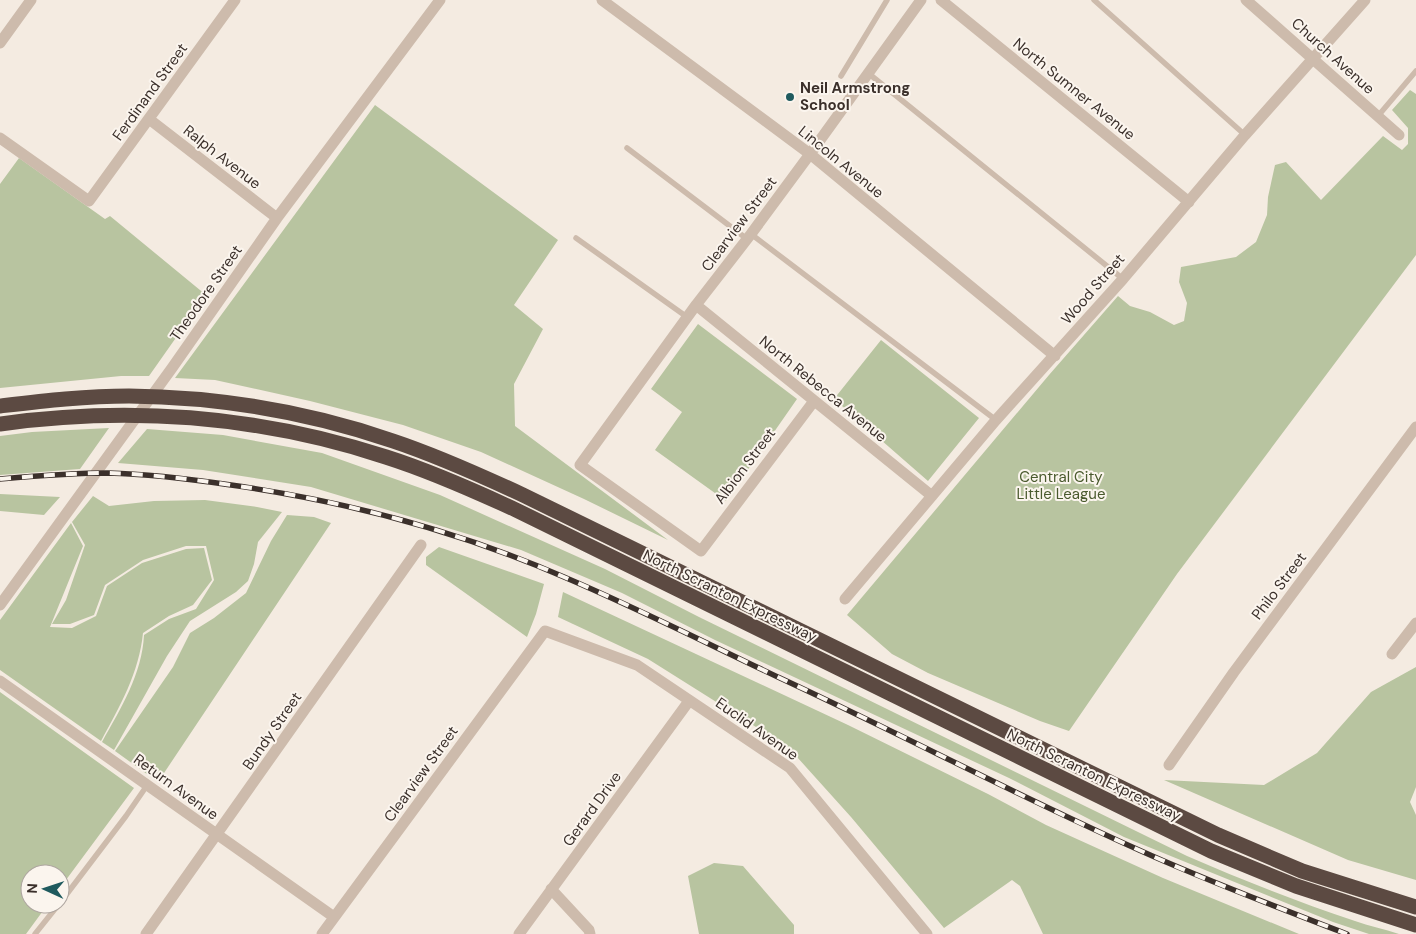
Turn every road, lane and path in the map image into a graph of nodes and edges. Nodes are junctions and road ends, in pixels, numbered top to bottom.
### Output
1 (31, 0) edge
2 (235, 0) edge
3 (440, 0) edge
4 (602, 0) edge
5 (887, 0) edge
6 (921, 0) edge
7 (941, 0) edge
8 (1094, 0) edge
9 (1246, 0) edge
10 (1365, 0) edge
11 (0, 43) edge
12 (1313, 58) junction
13 (1416, 71) edge
14 (868, 74) junction
15 (841, 76) dead end
16 (1378, 116) junction
17 (149, 119) junction
18 (1245, 135) junction
19 (1399, 135) dead end
20 (0, 138) edge
21 (627, 148) dead end
22 (810, 154) junction
23 (1189, 202) junction
24 (277, 218) junction
25 (749, 236) junction
26 (576, 238) dead end
27 (1123, 279) junction
28 (696, 305) junction
29 (687, 317) junction
30 (1055, 356) junction
31 (814, 401) junction
32 (0, 406) edge
33 (996, 420) junction
34 (0, 424) edge
35 (1415, 433) edge
36 (932, 496) junction
37 (421, 544) dead end
38 (701, 551) joint
39 (845, 599) dead end
40 (0, 605) edge
41 (1416, 623) edge
42 (545, 631) joint
43 (1392, 654) dead end
44 (0, 681) edge
45 (689, 701) junction
46 (1169, 765) dead end
47 (148, 784) junction
48 (217, 836) junction
49 (551, 889) junction
50 (70, 890) edge
51 (1416, 907) edge
52 (51, 914) edge
53 (334, 918) junction
54 (1416, 925) edge
55 (36, 934) edge
56 (146, 934) edge
57 (322, 934) edge
58 (519, 934) edge
59 (590, 934) edge
60 (927, 934) edge

1 - 11 street
2 - 17 street, Ferdinand Street
3 - 24 street, Theodore Street
4 - 22 street, Lincoln Avenue
5 - 15 lane
6 - 14 street, Clearview Street
7 - 23 street, North Sumner Avenue
8 - 18 lane
9 - 12 street, Church Avenue
10 - 12 street, Wood Street
12 - 16 street, Church Avenue
12 - 18 street, Wood Street
13 - 16 lane
14 - 22 street, Clearview Street
14 - 27 lane
16 - 19 street, Church Avenue
17 - 20 street, Ferdinand Street
17 - 24 street, Ralph Avenue
18 - 23 street, Wood Street
21 - 25 lane
22 - 25 street, Clearview Street
22 - 30 street, Lincoln Avenue
23 - 27 street, Wood Street
24 - 40 street, Theodore Street
25 - 28 street, Clearview Street
25 - 33 lane
26 - 29 lane
27 - 30 street, Wood Street
28 - 29 street, Clearview Street
28 - 31 street, North Rebecca Avenue
29 - 38 street, Clearview Street
30 - 33 street, Wood Street
31 - 36 street, North Rebecca Avenue
31 - 38 street, Albion Street
32 - 51 highway, North Scranton Expressway
33 - 36 street, Wood Street
34 - 54 highway, North Scranton Expressway
35 - 46 street, Philo Street
36 - 39 street, Wood Street
37 - 48 street, Bundy Street
41 - 43 street
42 - 45 street, Euclid Avenue
42 - 53 street, Clearview Street
44 - 47 street, Return Avenue
45 - 49 street, Gerard Drive
45 - 60 street, Euclid Avenue
47 - 48 street, Return Avenue
47 - 50 lane
48 - 53 street, Return Avenue
48 - 56 street, Bundy Street
49 - 58 street, Gerard Drive
49 - 59 street
52 - 55 lane
53 - 57 street, Clearview Street

